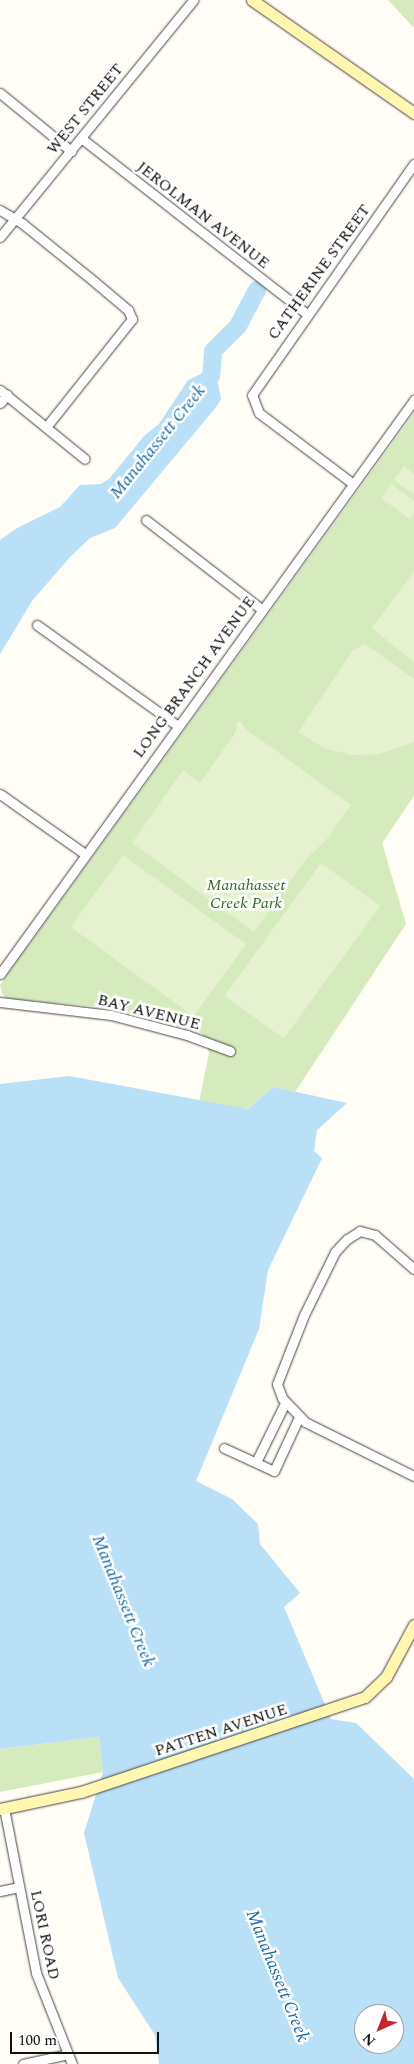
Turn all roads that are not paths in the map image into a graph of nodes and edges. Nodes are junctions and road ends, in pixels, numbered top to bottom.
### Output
1 (193, 0) edge
2 (252, 0) edge
3 (0, 93) edge
4 (414, 113) edge
5 (82, 138) junction
6 (71, 151) junction
7 (414, 164) edge
8 (0, 210) edge
9 (14, 219) junction
10 (0, 236) edge
11 (308, 314) junction
12 (3, 392) edge
13 (414, 400) edge
14 (0, 403) edge
15 (46, 427) junction
16 (85, 459) dead end
17 (352, 483) junction
18 (146, 520) dead end
19 (261, 609) junction
20 (37, 625) dead end
21 (178, 726) junction
22 (0, 794) edge
23 (85, 854) junction
24 (0, 974) edge
25 (0, 1002) edge
26 (230, 1051) dead end
27 (414, 1269) edge
28 (285, 1402) junction
29 (299, 1417) junction
30 (224, 1448) dead end
31 (256, 1462) junction
32 (413, 1473) edge
33 (414, 1627) edge
34 (2, 1808) edge
35 (19, 1887) junction
36 (0, 1891) edge
37 (68, 2054) junction
38 (23, 2064) edge
39 (72, 2064) edge

1 - 5 street, WEST STREET
2 - 4 street
3 - 6 street
5 - 6 street, WEST STREET
5 - 11 street, JEROLMAN AVENUE
6 - 9 street, WEST STREET
7 - 11 street, CATHERINE STREET
8 - 9 street
9 - 10 street, WEST STREET
9 - 15 street
11 - 17 street, CATHERINE STREET
12 - 14 street
12 - 15 street
13 - 17 street, LONG BRANCH AVENUE
15 - 16 street
17 - 19 street, LONG BRANCH AVENUE
18 - 19 street
19 - 21 street, LONG BRANCH AVENUE
20 - 21 street
21 - 23 street, LONG BRANCH AVENUE
22 - 23 street
23 - 24 street, LONG BRANCH AVENUE
25 - 26 street, BAY AVENUE
27 - 28 street
28 - 29 street
28 - 31 street
29 - 31 street
29 - 32 street
30 - 31 street
33 - 34 street, PATTEN AVENUE
34 - 35 street, LORI ROAD
35 - 36 street
35 - 37 street, LORI ROAD
37 - 38 street
37 - 39 street, LORI ROAD

